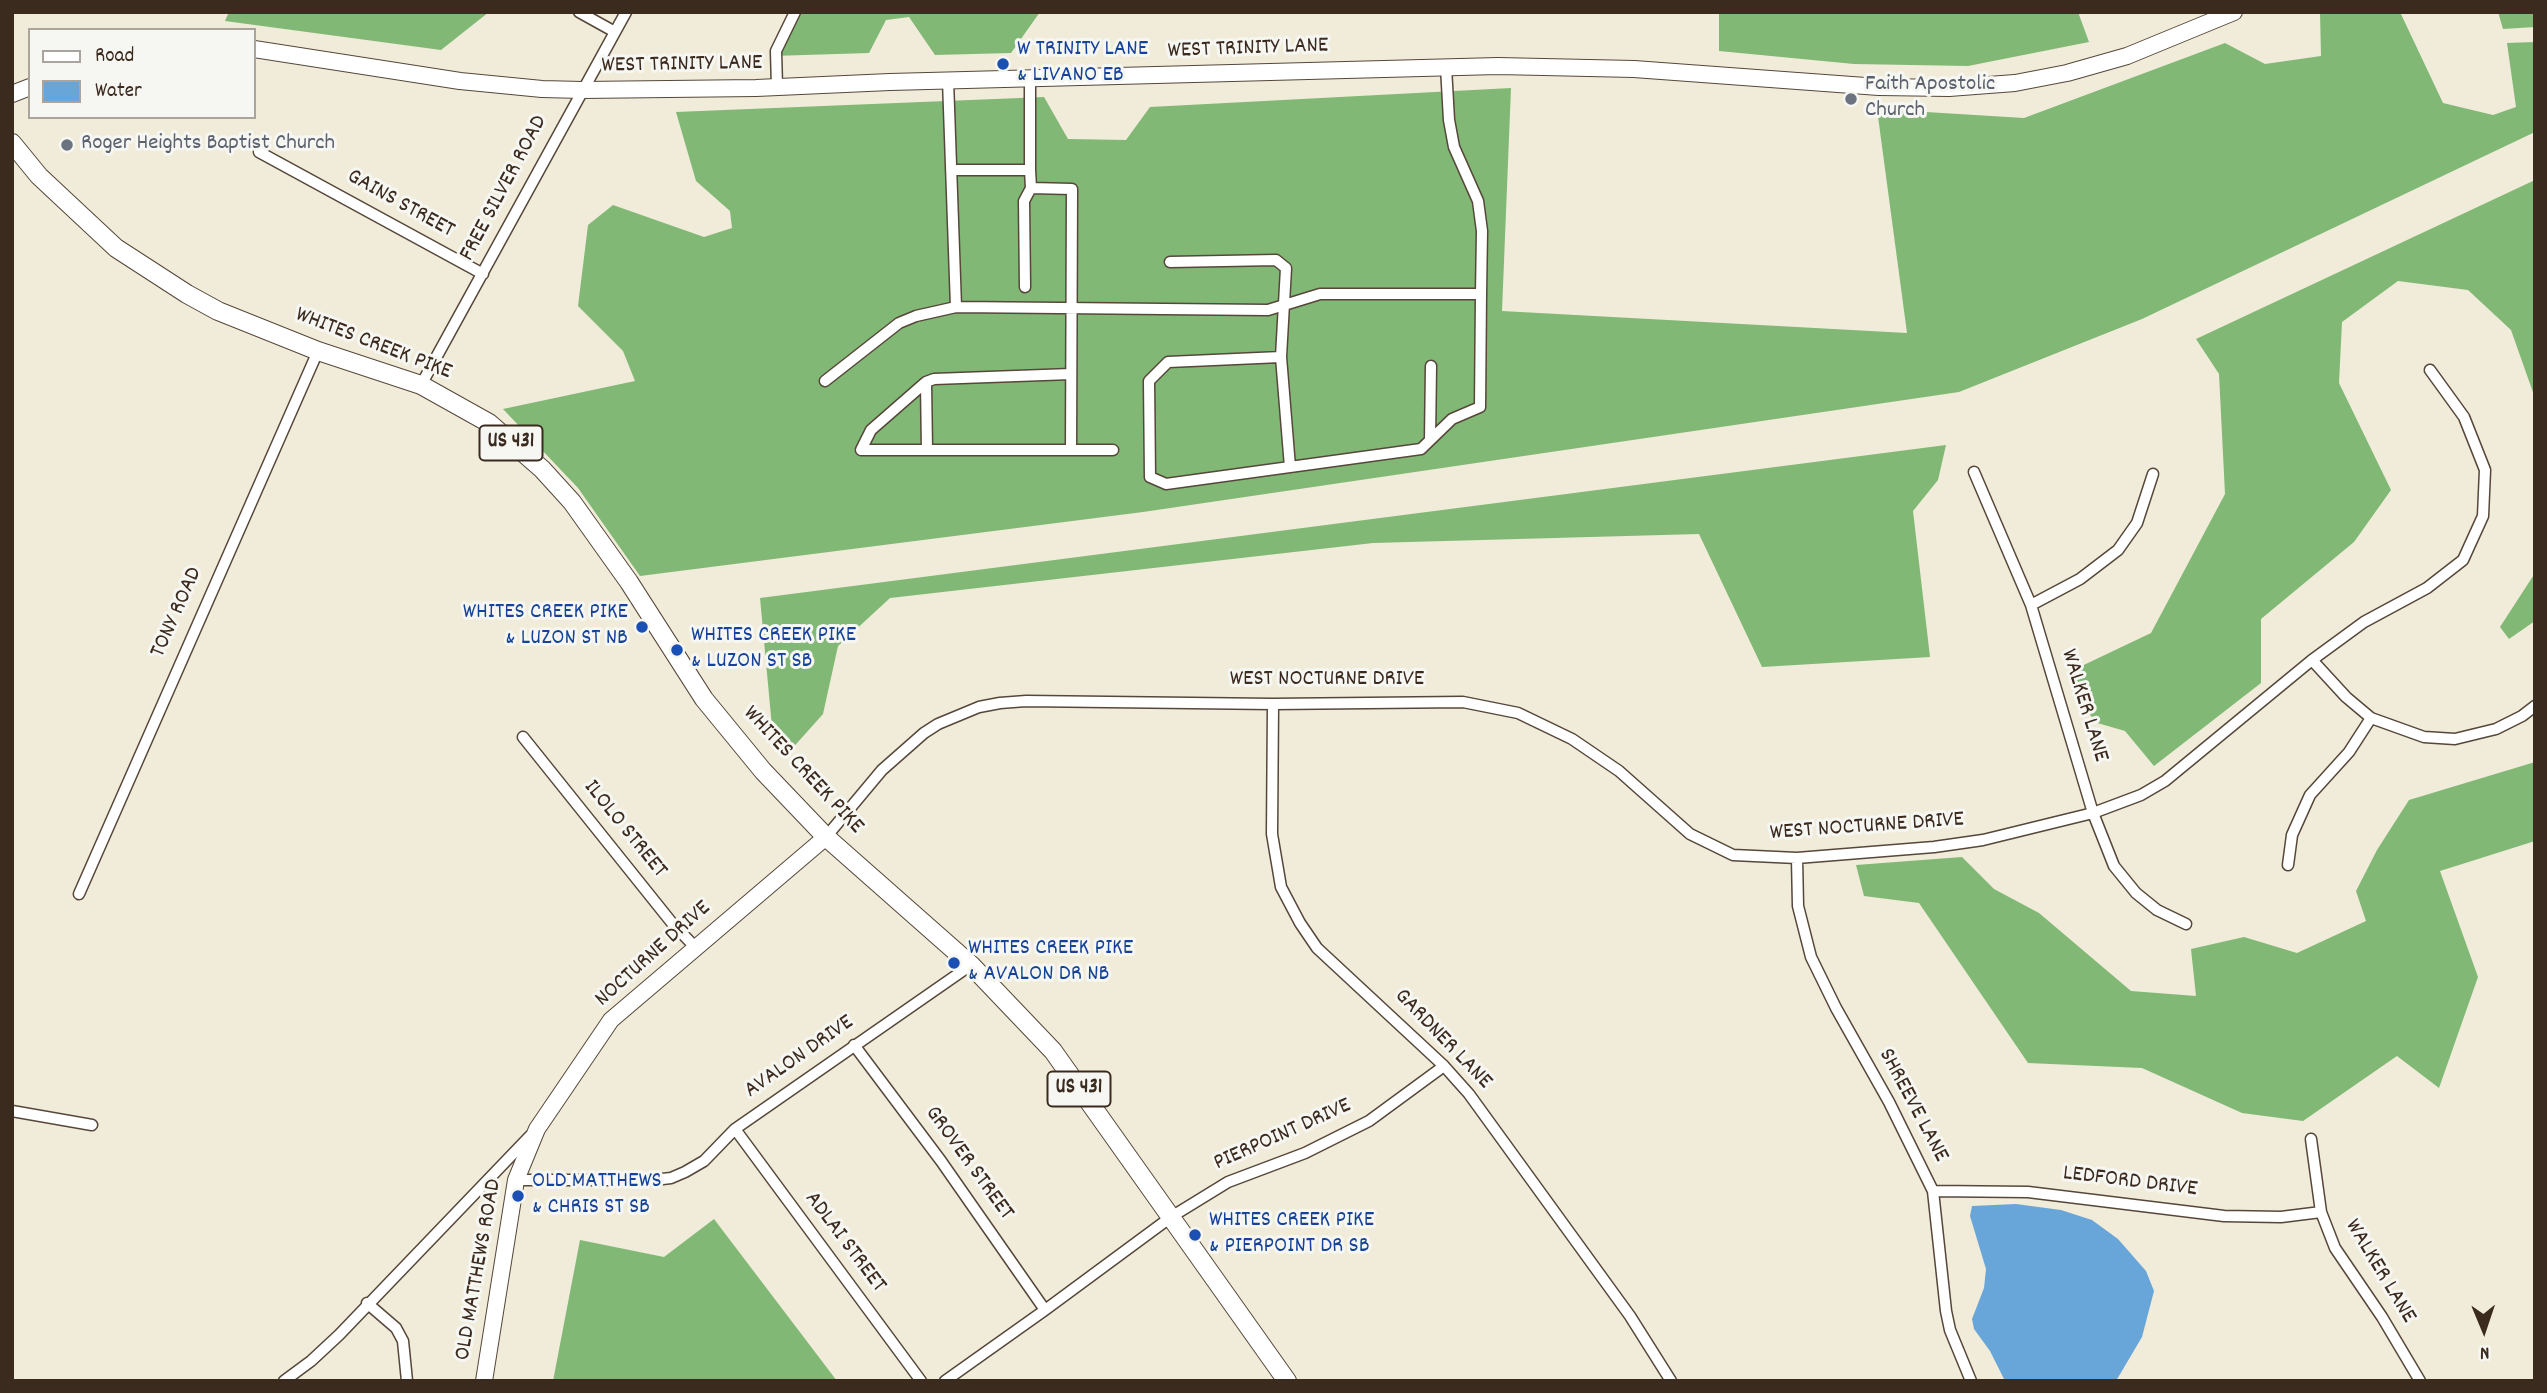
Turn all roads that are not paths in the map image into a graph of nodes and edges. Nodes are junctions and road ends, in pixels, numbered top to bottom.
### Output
1 (579, 12) edge
2 (626, 12) edge
3 (795, 12) edge
4 (2234, 12) edge
5 (615, 32) junction
6 (256, 49) edge
7 (1446, 67) junction
8 (1030, 78) junction
9 (948, 80) junction
10 (777, 87) junction
11 (582, 90) junction
12 (12, 144) edge
13 (259, 152) dead end
14 (951, 170) junction
15 (1030, 170) junction
16 (1031, 188) junction
17 (1170, 262) dead end
18 (483, 274) junction
19 (1025, 287) dead end
20 (1481, 294) junction
21 (1282, 306) junction
22 (956, 307) junction
23 (1070, 309) junction
24 (318, 351) junction
25 (1281, 357) junction
26 (1431, 366) dead end
27 (2430, 370) dead end
28 (1071, 374) junction
29 (825, 381) dead end
30 (926, 382) junction
31 (421, 385) junction
32 (1430, 440) junction
33 (927, 450) junction
34 (1071, 450) junction
35 (1113, 450) dead end
36 (1290, 467) junction
37 (1974, 472) dead end
38 (2153, 474) dead end
39 (2031, 605) junction
40 (2312, 660) junction
41 (1273, 704) junction
42 (2535, 706) edge
43 (2371, 718) junction
44 (523, 737) dead end
45 (2093, 813) junction
46 (826, 837) junction
47 (1797, 858) junction
48 (2288, 865) dead end
49 (79, 894) dead end
50 (2186, 924) dead end
51 (695, 947) junction
52 (971, 965) junction
53 (854, 1045) junction
54 (1444, 1066) junction
55 (12, 1111) edge
56 (92, 1125) dead end
57 (537, 1129) junction
58 (735, 1129) junction
59 (2311, 1139) dead end
60 (516, 1180) junction
61 (1933, 1191) junction
62 (2321, 1212) junction
63 (1171, 1217) junction
64 (367, 1303) junction
65 (1045, 1310) junction
66 (284, 1381) edge
67 (407, 1381) edge
68 (484, 1381) edge
69 (921, 1381) edge
70 (944, 1381) edge
71 (1287, 1381) edge
72 (1671, 1381) edge
73 (1971, 1381) edge
74 (2420, 1381) edge

1 - 5 street
2 - 5 street, FREE SILVER ROAD
3 - 10 street
4 - 7 main road, WEST TRINITY LANE
5 - 11 street, FREE SILVER ROAD
6 - 11 main road, WEST TRINITY LANE
7 - 8 main road, WEST TRINITY LANE
7 - 20 street
8 - 9 main road, WEST TRINITY LANE
8 - 15 street
9 - 10 main road, WEST TRINITY LANE
9 - 14 street
10 - 11 main road, WEST TRINITY LANE
11 - 18 street, FREE SILVER ROAD
12 - 24 main road, WHITES CREEK PIKE / US 431
13 - 18 street, GAINS STREET
14 - 15 street
14 - 22 street
15 - 16 street
16 - 19 street
16 - 23 street
17 - 21 street
18 - 31 street, FREE SILVER ROAD
20 - 21 street
20 - 32 street
21 - 23 street
21 - 25 street
22 - 23 street
22 - 29 street
23 - 28 street
24 - 31 main road, WHITES CREEK PIKE / US 431
24 - 49 street, TONY ROAD
25 - 36 street
25 - 36 street
26 - 32 street
27 - 40 street, WEST NOCTURNE DRIVE
28 - 30 street
28 - 34 street
30 - 33 street
30 - 33 street
31 - 46 main road, WHITES CREEK PIKE / US 431
32 - 36 street
33 - 34 street
34 - 35 street
37 - 39 street, WALKER LANE
38 - 39 street
39 - 45 street, WALKER LANE
40 - 43 street
40 - 45 street, WEST NOCTURNE DRIVE
41 - 46 street, WEST NOCTURNE DRIVE
41 - 47 street, WEST NOCTURNE DRIVE
41 - 54 street, GARDNER LANE
42 - 43 street
43 - 48 street
44 - 51 street, ILOLO STREET
45 - 47 street, WEST NOCTURNE DRIVE
45 - 50 street, WALKER LANE
46 - 51 main road, NOCTURNE DRIVE
46 - 52 main road, WHITES CREEK PIKE / US 431
47 - 61 street, SHREEVE LANE
51 - 57 main road, NOCTURNE DRIVE
52 - 53 street, AVALON DRIVE
52 - 63 main road, WHITES CREEK PIKE / US 431
53 - 58 street, AVALON DRIVE
53 - 65 street, GROVER STREET
54 - 63 street, PIERPOINT DRIVE
54 - 72 street, GARDNER LANE
55 - 56 street
57 - 60 main road, OLD MATTHEWS ROAD
57 - 64 street
58 - 60 street, AVALON DRIVE
58 - 69 street, ADLAI STREET
59 - 62 street, WALKER LANE
60 - 68 main road, OLD MATTHEWS ROAD
61 - 62 street, LEDFORD DRIVE
61 - 73 street, SHREEVE LANE
62 - 74 street, WALKER LANE
63 - 65 street, PIERPOINT DRIVE
63 - 71 main road, WHITES CREEK PIKE / US 431
64 - 66 street
64 - 67 street
65 - 70 street, PIERPOINT DRIVE

